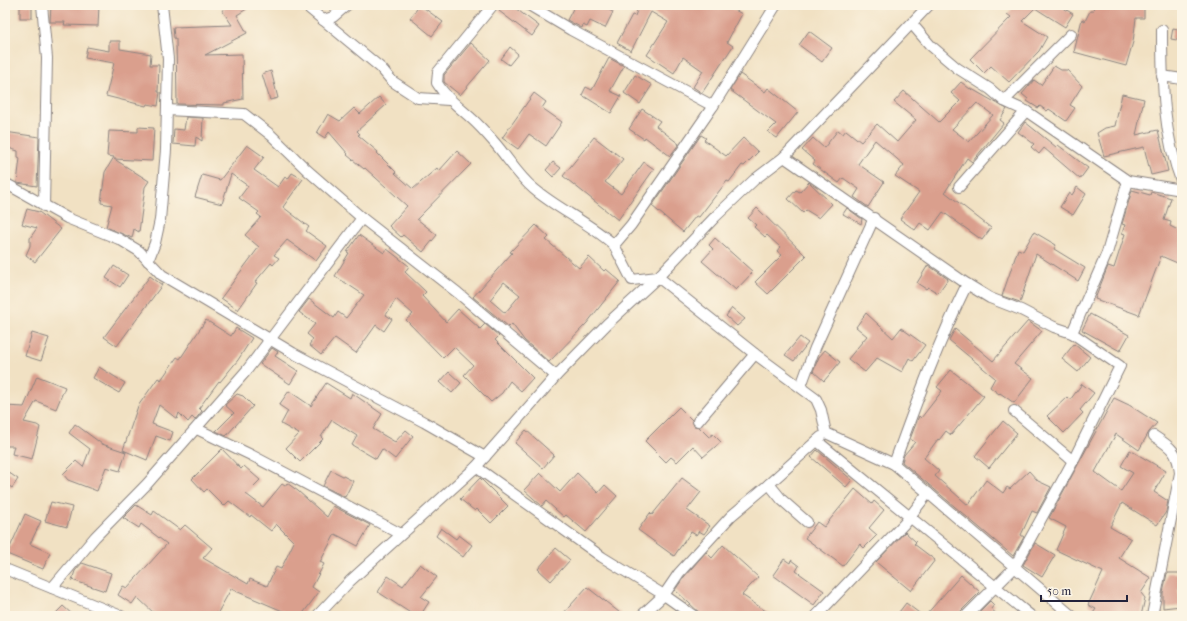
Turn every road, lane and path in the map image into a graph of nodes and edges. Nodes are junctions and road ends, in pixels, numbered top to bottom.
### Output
1 (42, 5) edge
2 (162, 5) edge
3 (305, 5) edge
4 (347, 5) edge
5 (493, 5) edge
6 (529, 5) edge
7 (776, 5) edge
8 (929, 5) edge
9 (323, 20) junction
10 (912, 24) junction
11 (1162, 30) dead end
12 (1071, 34) dead end
13 (1162, 76) junction
14 (1182, 79) edge
15 (449, 100) junction
16 (1004, 101) junction
17 (714, 106) junction
18 (167, 110) junction
19 (1026, 112) junction
20 (784, 157) junction
21 (1128, 181) junction
22 (5, 183) edge
23 (1182, 183) edge
24 (959, 187) dead end
25 (1182, 190) edge
26 (44, 206) junction
27 (362, 218) junction
28 (874, 218) junction
29 (614, 245) junction
30 (148, 261) junction
31 (658, 277) junction
32 (967, 284) junction
33 (1072, 333) junction
34 (270, 338) junction
35 (754, 354) junction
36 (556, 376) junction
37 (801, 386) junction
38 (1014, 410) dead end
39 (698, 422) dead end
40 (197, 429) junction
41 (826, 433) junction
42 (1154, 436) dead end
43 (817, 441) junction
44 (485, 456) junction
45 (1073, 461) junction
46 (894, 464) junction
47 (476, 467) junction
48 (770, 484) junction
49 (928, 493) junction
50 (909, 516) junction
51 (807, 522) dead end
52 (401, 534) junction
53 (1014, 568) junction
54 (5, 569) edge
55 (996, 586) junction
56 (52, 588) junction
57 (664, 594) junction
58 (121, 616) edge
59 (317, 616) edge
60 (641, 616) edge
61 (694, 616) edge
62 (816, 616) edge
63 (966, 616) edge
64 (1030, 616) edge
65 (1072, 616) edge
66 (1152, 616) edge

1 - 26 street
2 - 18 street
3 - 9 street
4 - 9 street
5 - 15 street
6 - 17 street
7 - 17 street
8 - 10 street
9 - 15 street
10 - 16 street
10 - 20 street
11 - 13 street
12 - 16 street
13 - 14 street
13 - 23 street
15 - 29 street
16 - 19 street
17 - 29 street
18 - 27 street
18 - 30 street
19 - 21 street
19 - 24 street
20 - 28 street
20 - 31 street
21 - 25 street
21 - 33 street
22 - 26 street
26 - 30 street
27 - 34 street
27 - 36 street
28 - 32 street
28 - 37 street
29 - 31 street
30 - 34 street
31 - 35 street
31 - 36 street
32 - 33 street
32 - 46 street
33 - 45 street
34 - 40 street
34 - 44 street
35 - 37 street
35 - 39 street
36 - 44 street
37 - 41 street
38 - 45 street
40 - 52 street
40 - 56 street
41 - 43 street
41 - 46 street
42 - 66 street
43 - 48 street
43 - 50 street
44 - 47 street
45 - 53 street
46 - 49 street
47 - 52 street
47 - 57 street
48 - 51 street
48 - 57 street
49 - 50 street
49 - 53 street
50 - 55 street
50 - 62 street
52 - 59 street
53 - 55 street
53 - 65 street
54 - 56 street
55 - 63 street
55 - 64 street
56 - 58 street
57 - 60 street
57 - 61 street

